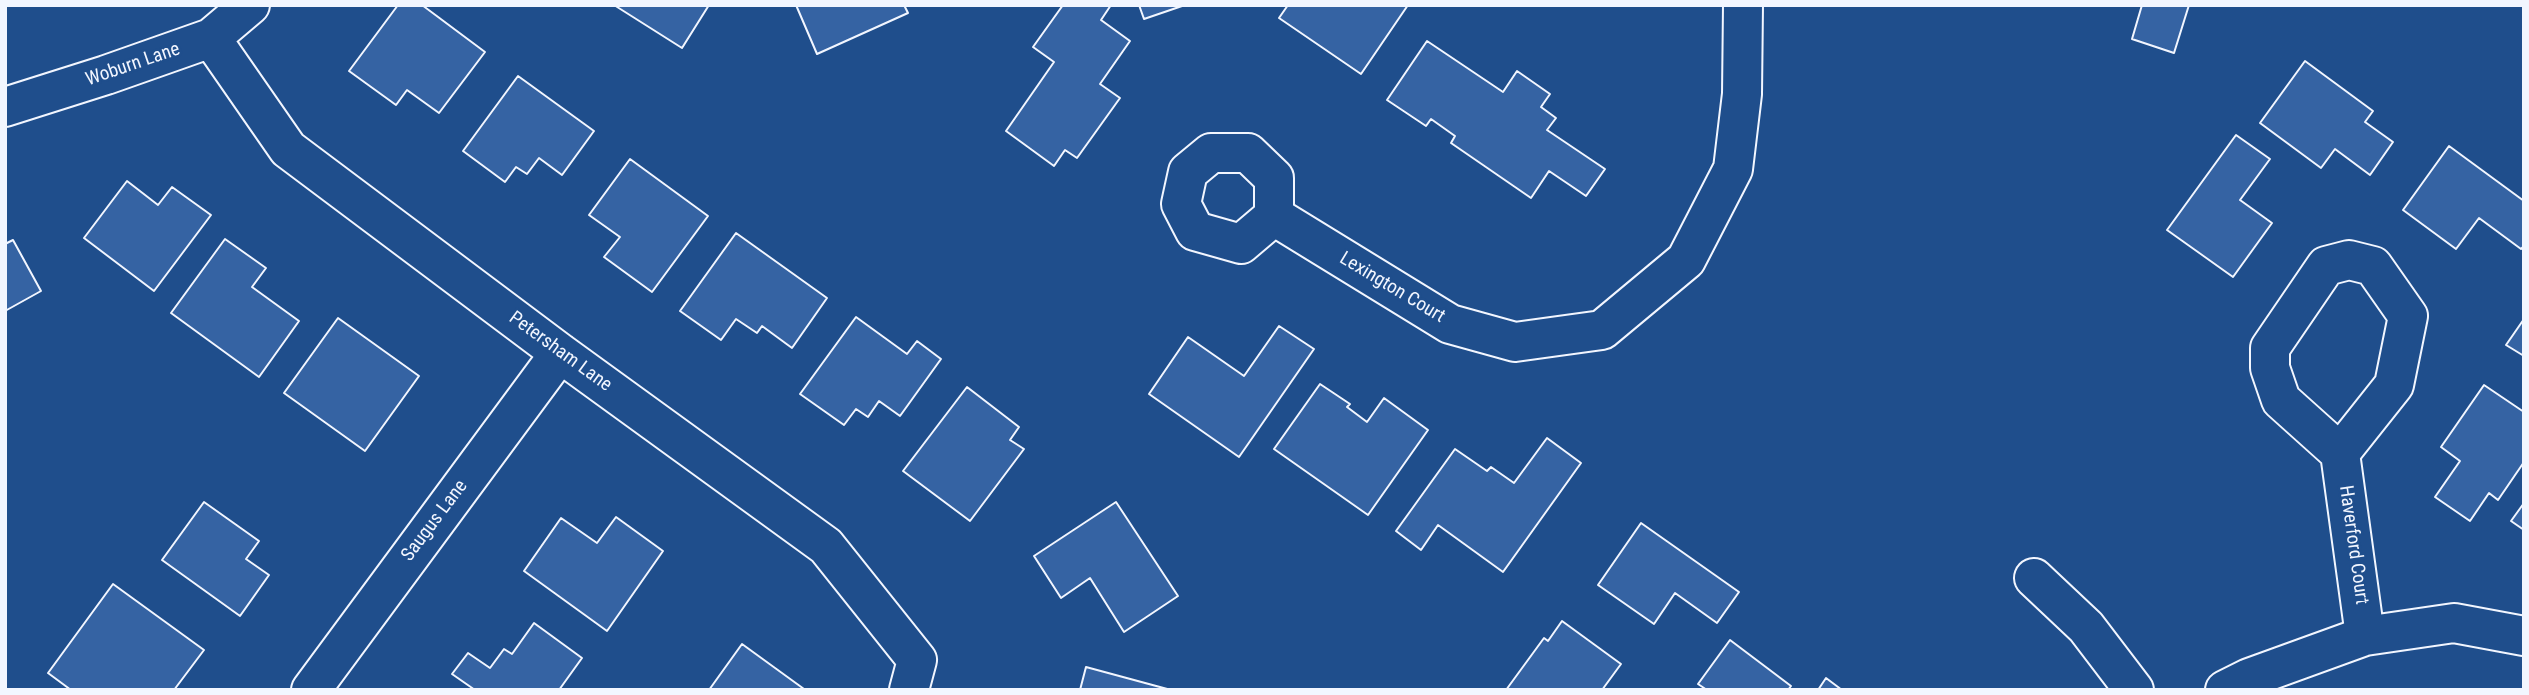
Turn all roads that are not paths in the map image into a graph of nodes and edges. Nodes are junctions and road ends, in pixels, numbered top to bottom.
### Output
1 (250, 5) edge
2 (1743, 5) edge
3 (212, 38) junction
4 (5, 107) edge
5 (1274, 216) dead end
6 (560, 353) junction
7 (2340, 453) junction
8 (2034, 578) dead end
9 (2365, 636) junction
10 (2524, 636) edge
11 (913, 675) edge
12 (311, 690) edge
13 (2134, 690) edge
14 (2225, 690) edge

1 - 3 street, Woburn Lane
2 - 5 street, Lexington Court
3 - 4 street, Woburn Lane
3 - 6 street, Petersham Lane
6 - 11 street, Petersham Lane
6 - 12 street, Saugus Lane
7 - 7 street
7 - 9 street, Haverford Court
8 - 13 street
9 - 10 street
9 - 14 street

